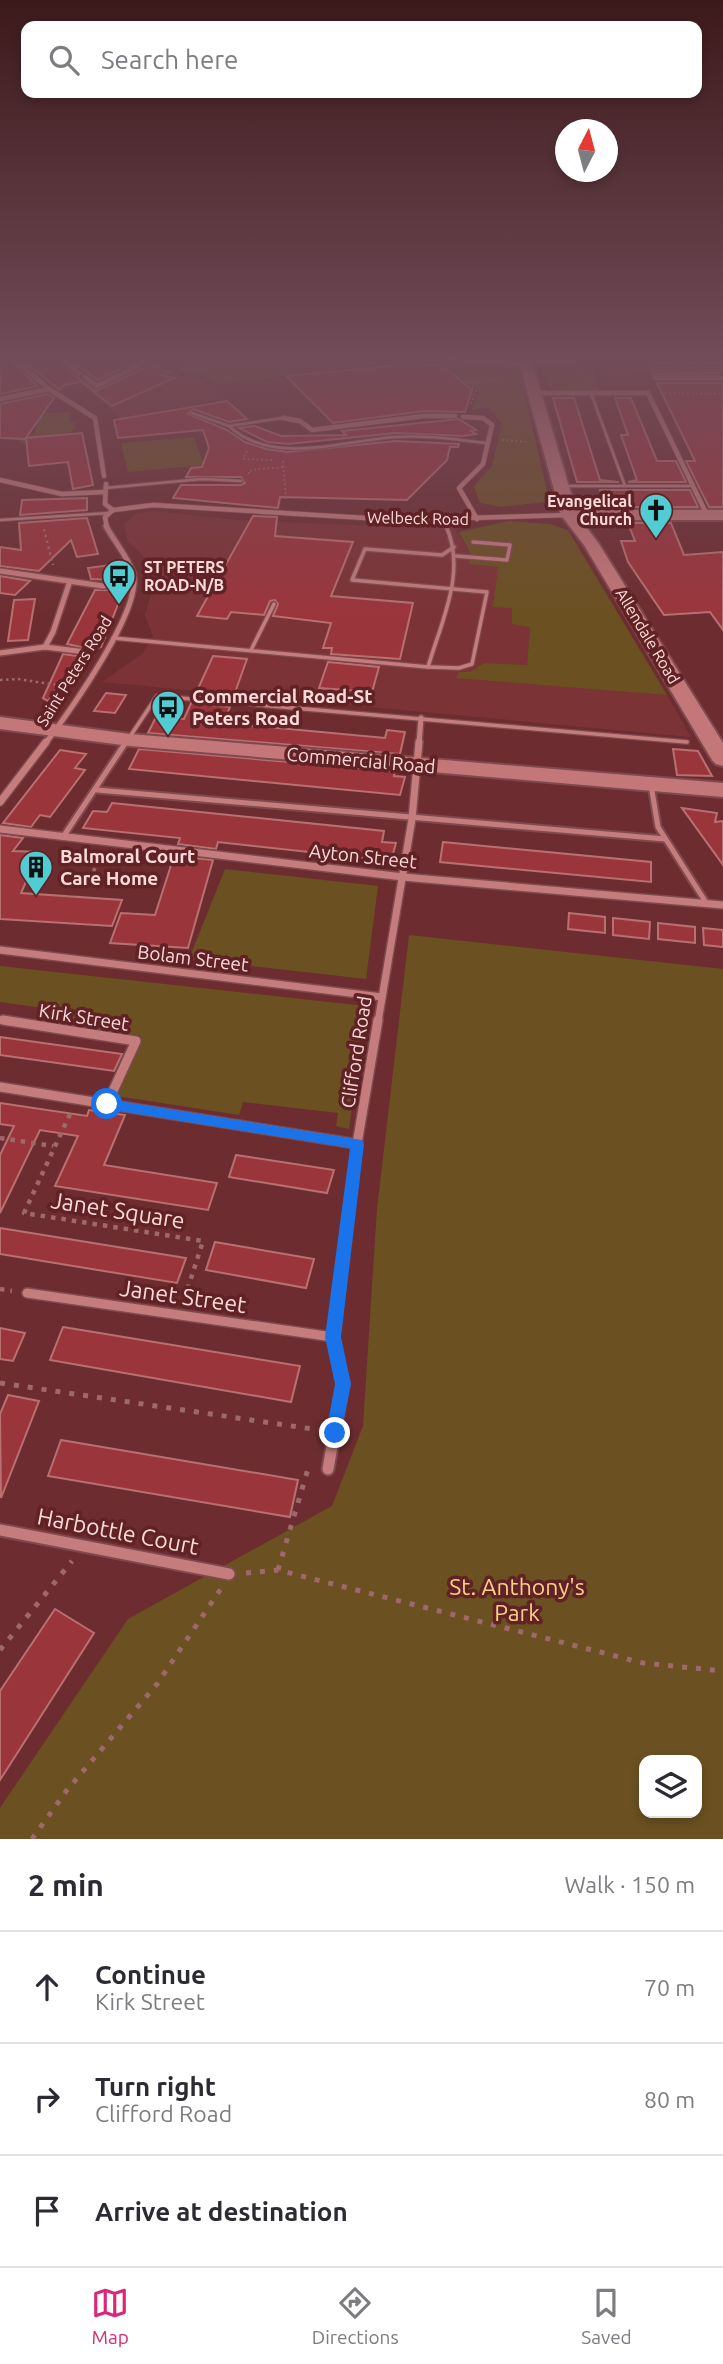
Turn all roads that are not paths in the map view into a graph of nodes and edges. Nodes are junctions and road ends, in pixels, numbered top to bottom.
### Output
1 (99, 445) edge
2 (262, 445) edge
3 (345, 445) edge
4 (488, 445) edge
5 (550, 445) edge
6 (610, 445) edge
7 (673, 445) edge
8 (104, 476) dead end
9 (0, 480) edge
10 (241, 481) dead end
11 (561, 486) junction
12 (625, 486) junction
13 (692, 486) junction
14 (105, 488) junction
15 (111, 512) junction
16 (569, 515) junction
17 (715, 515) edge
18 (477, 519) junction
19 (0, 520) edge
20 (443, 520) junction
21 (473, 542) dead end
22 (454, 547) junction
23 (456, 556) junction
24 (0, 571) edge
25 (70, 581) junction
26 (134, 583) junction
27 (452, 589) junction
28 (274, 604) dead end
29 (113, 638) junction
30 (45, 648) junction
31 (251, 650) junction
32 (86, 652) dead end
33 (0, 653) edge
34 (428, 667) junction
35 (421, 718) junction
36 (0, 723) edge
37 (54, 732) junction
38 (130, 740) junction
39 (687, 743) dead end
40 (723, 760) edge
41 (416, 765) junction
42 (651, 785) junction
43 (97, 790) junction
44 (723, 790) edge
45 (0, 802) edge
46 (412, 819) junction
47 (0, 829) edge
48 (64, 837) junction
49 (665, 839) junction
50 (403, 877) junction
51 (707, 904) junction
52 (723, 905) edge
53 (0, 950) edge
54 (382, 997) junction
55 (0, 1020) edge
56 (0, 1087) edge
57 (107, 1104) junction
58 (357, 1144) junction
59 (27, 1293) dead end
60 (333, 1337) junction
61 (328, 1469) road end
62 (0, 1530) edge
63 (229, 1574) road end

1 - 8 street
2 - 3 lane
4 - 18 street
5 - 11 main road
6 - 12 lane
7 - 13 street
9 - 14 street
10 - 14 lane
11 - 12 lane
11 - 16 main road
12 - 13 lane
13 - 17 street
14 - 15 street
15 - 19 lane
15 - 20 street, Welbeck Road
15 - 26 street
16 - 17 main road, Welbeck Road
16 - 18 street, Welbeck Road
16 - 40 main road, Allendale Road
18 - 20 street, Welbeck Road
20 - 22 lane
21 - 23 lane
22 - 23 lane
22 - 27 lane
23 - 27 lane
24 - 25 street
25 - 26 street
25 - 30 street
26 - 29 street, Saint Peters Road
27 - 34 lane
27 - 34 lane
28 - 31 lane
29 - 31 lane
29 - 37 street, Saint Peters Road
30 - 32 street
30 - 33 street
31 - 34 lane
35 - 38 lane
35 - 39 lane
35 - 41 street, Clifford Road
36 - 37 main road, Commercial Road
37 - 38 main road, Commercial Road
37 - 45 street, Saint Peters Road
38 - 41 main road, Commercial Road
38 - 43 lane
41 - 42 main road, Commercial Road
41 - 46 street, Clifford Road
42 - 44 main road, Commercial Road
42 - 49 lane
43 - 46 lane
43 - 48 lane
46 - 49 lane
46 - 50 street, Clifford Road
47 - 48 street, Ayton Street
48 - 50 street, Ayton Street
49 - 51 lane
50 - 51 street, Ayton Street
50 - 54 street, Clifford Road
51 - 52 street, Ayton Street
53 - 54 street, Bolam Street
54 - 58 street, Clifford Road
55 - 57 street, Kirk Street
56 - 57 street
57 - 58 street
58 - 60 street, Clifford Road
59 - 60 street, Janet Street
60 - 61 street, Clifford Road
62 - 63 street, Harbottle Court

